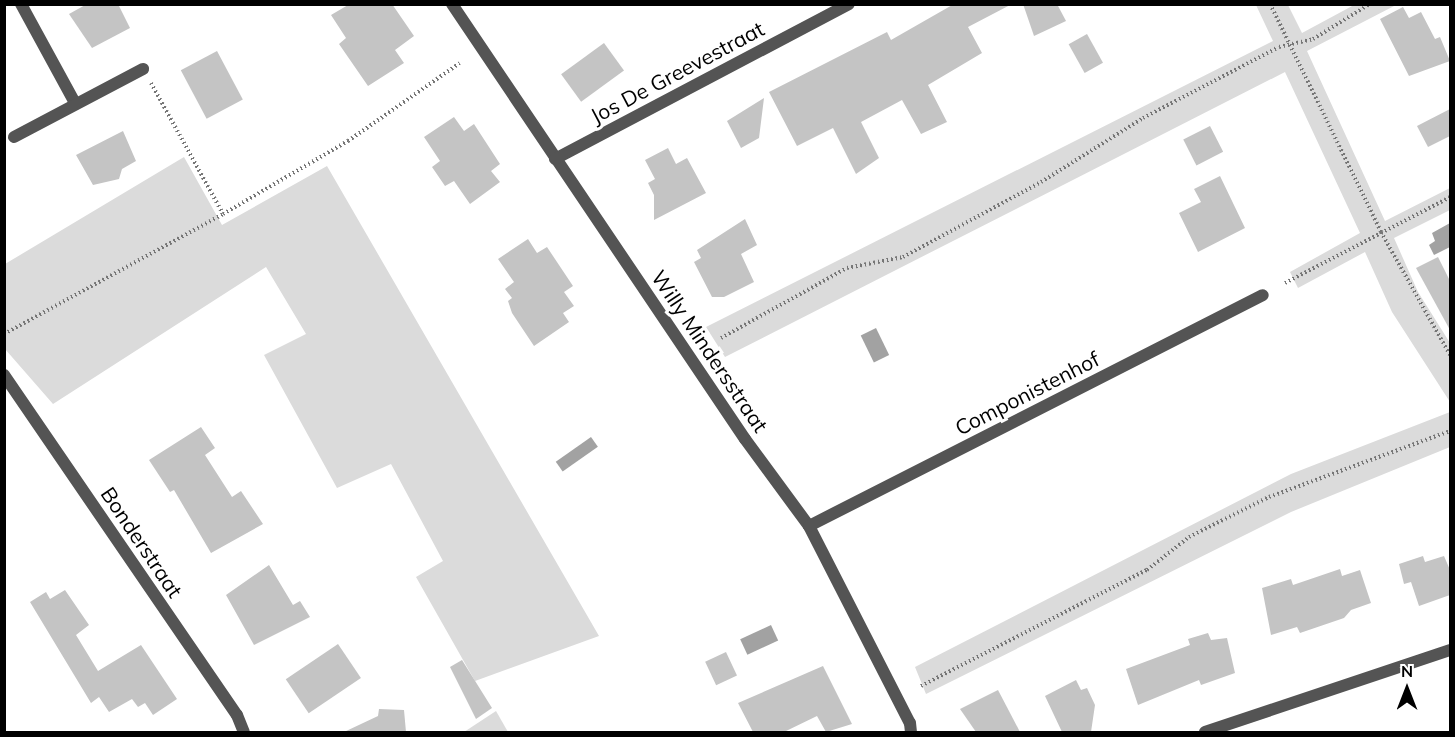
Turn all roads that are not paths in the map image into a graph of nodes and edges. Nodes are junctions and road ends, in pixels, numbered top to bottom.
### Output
1 (21, 4) edge
2 (452, 4) edge
3 (849, 4) edge
4 (143, 69) dead end
5 (75, 103) junction
6 (15, 136) dead end
7 (555, 159) junction
8 (1263, 295) dead end
9 (4, 375) edge
10 (809, 526) junction
11 (1450, 650) edge
12 (244, 732) edge
13 (910, 732) edge
14 (1206, 732) edge

1 - 5 street
2 - 7 street, Willy Mindersstraat
3 - 7 street, Jos De Greevestraat
4 - 5 street
5 - 6 street
7 - 10 street, Willy Mindersstraat
8 - 10 street, Componistenhof
9 - 12 street, Bonderstraat
10 - 13 street, Willy Mindersstraat
11 - 14 street

